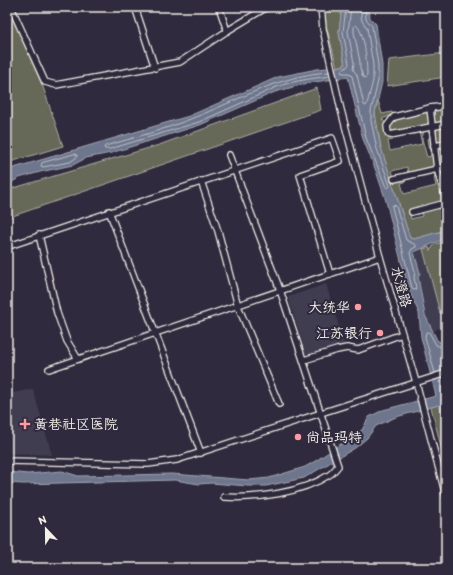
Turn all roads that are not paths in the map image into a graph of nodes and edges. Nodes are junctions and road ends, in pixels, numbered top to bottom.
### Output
1 (12, 7) edge
2 (135, 7) edge
3 (219, 7) edge
4 (267, 7) edge
5 (321, 7) edge
6 (226, 31) junction
7 (155, 68) junction
8 (446, 106) edge
9 (430, 108) junction
10 (446, 124) edge
11 (432, 126) junction
12 (446, 144) edge
13 (434, 146) junction
14 (229, 154) dead end
15 (446, 168) edge
16 (234, 169) junction
17 (437, 169) junction
18 (394, 179) dead end
19 (201, 181) junction
20 (444, 187) edge
21 (446, 199) edge
22 (446, 203) edge
23 (109, 211) junction
24 (412, 212) dead end
25 (39, 235) junction
26 (9, 246) dead end
27 (380, 257) junction
28 (330, 274) junction
29 (280, 290) junction
30 (238, 306) junction
31 (156, 333) junction
32 (402, 334) junction
33 (78, 360) junction
34 (304, 360) junction
35 (49, 369) dead end
36 (446, 373) edge
37 (416, 382) junction
38 (279, 404) dead end
39 (321, 413) junction
40 (201, 454) junction
41 (7, 461) edge
42 (446, 496) edge
43 (224, 497) dead end

1 - 7 street
2 - 7 street
3 - 6 street
4 - 6 street
5 - 27 street, 水澄路
6 - 7 street
8 - 9 street
9 - 11 street
9 - 11 street
10 - 11 street
11 - 13 street
12 - 13 street
13 - 17 street
14 - 16 street
15 - 17 street
16 - 19 street
16 - 28 street
16 - 29 street
17 - 18 street
17 - 20 street
19 - 23 street
19 - 30 street
20 - 21 street
22 - 24 street
23 - 25 street
23 - 31 street
25 - 26 street
25 - 33 street
27 - 28 street
27 - 32 street, 水澄路
28 - 29 street
29 - 30 street
29 - 34 street
30 - 31 street
30 - 38 street
31 - 33 street
31 - 40 street
32 - 34 street
32 - 37 street, 水澄路
33 - 35 street
34 - 39 street
36 - 37 street
37 - 39 street
37 - 42 street, 水澄路
39 - 40 street
39 - 43 street
40 - 41 street

